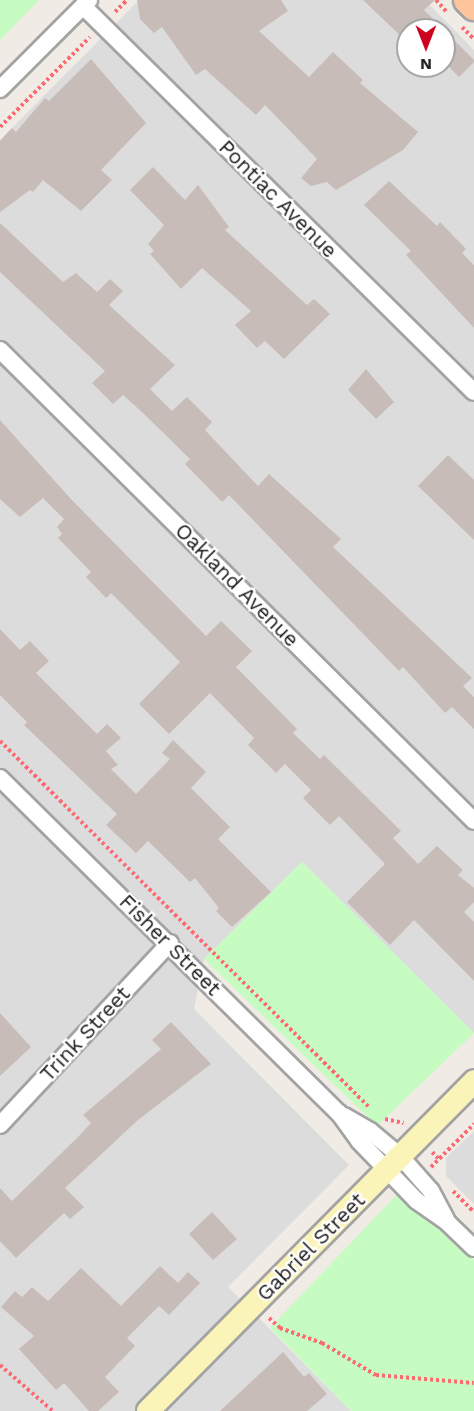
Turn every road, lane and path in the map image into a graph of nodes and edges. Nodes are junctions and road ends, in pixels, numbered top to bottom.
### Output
1 (127, 0) edge
2 (467, 0) edge
3 (86, 3) edge
4 (474, 7) edge
5 (102, 25) junction
6 (0, 89) edge
7 (0, 127) edge
8 (0, 350) edge
9 (474, 392) edge
10 (0, 741) edge
11 (0, 778) edge
12 (474, 821) edge
13 (170, 943) junction
14 (474, 1082) edge
15 (371, 1110) dead end
16 (474, 1124) edge
17 (0, 1125) edge
18 (394, 1164) junction
19 (437, 1175) dead end
20 (445, 1183) dead end
21 (474, 1212) edge
22 (474, 1248) edge
23 (255, 1304) junction
24 (0, 1365) edge
25 (474, 1383) edge
26 (53, 1411) edge
27 (148, 1411) edge

1 - 5 path
2 - 4 main road
3 - 5 street, Pontiac Avenue
3 - 6 street
5 - 7 path
5 - 9 street, Pontiac Avenue
8 - 12 street, Oakland Avenue
10 - 15 path
11 - 13 street, Fisher Street
13 - 17 street, Trink Street
13 - 18 street, Fisher Street
14 - 18 street, Gabriel Street
16 - 19 path
18 - 22 street, Fisher Street
18 - 23 street, Gabriel Street
20 - 21 path
23 - 25 path
23 - 27 street, Gabriel Street
24 - 26 path

